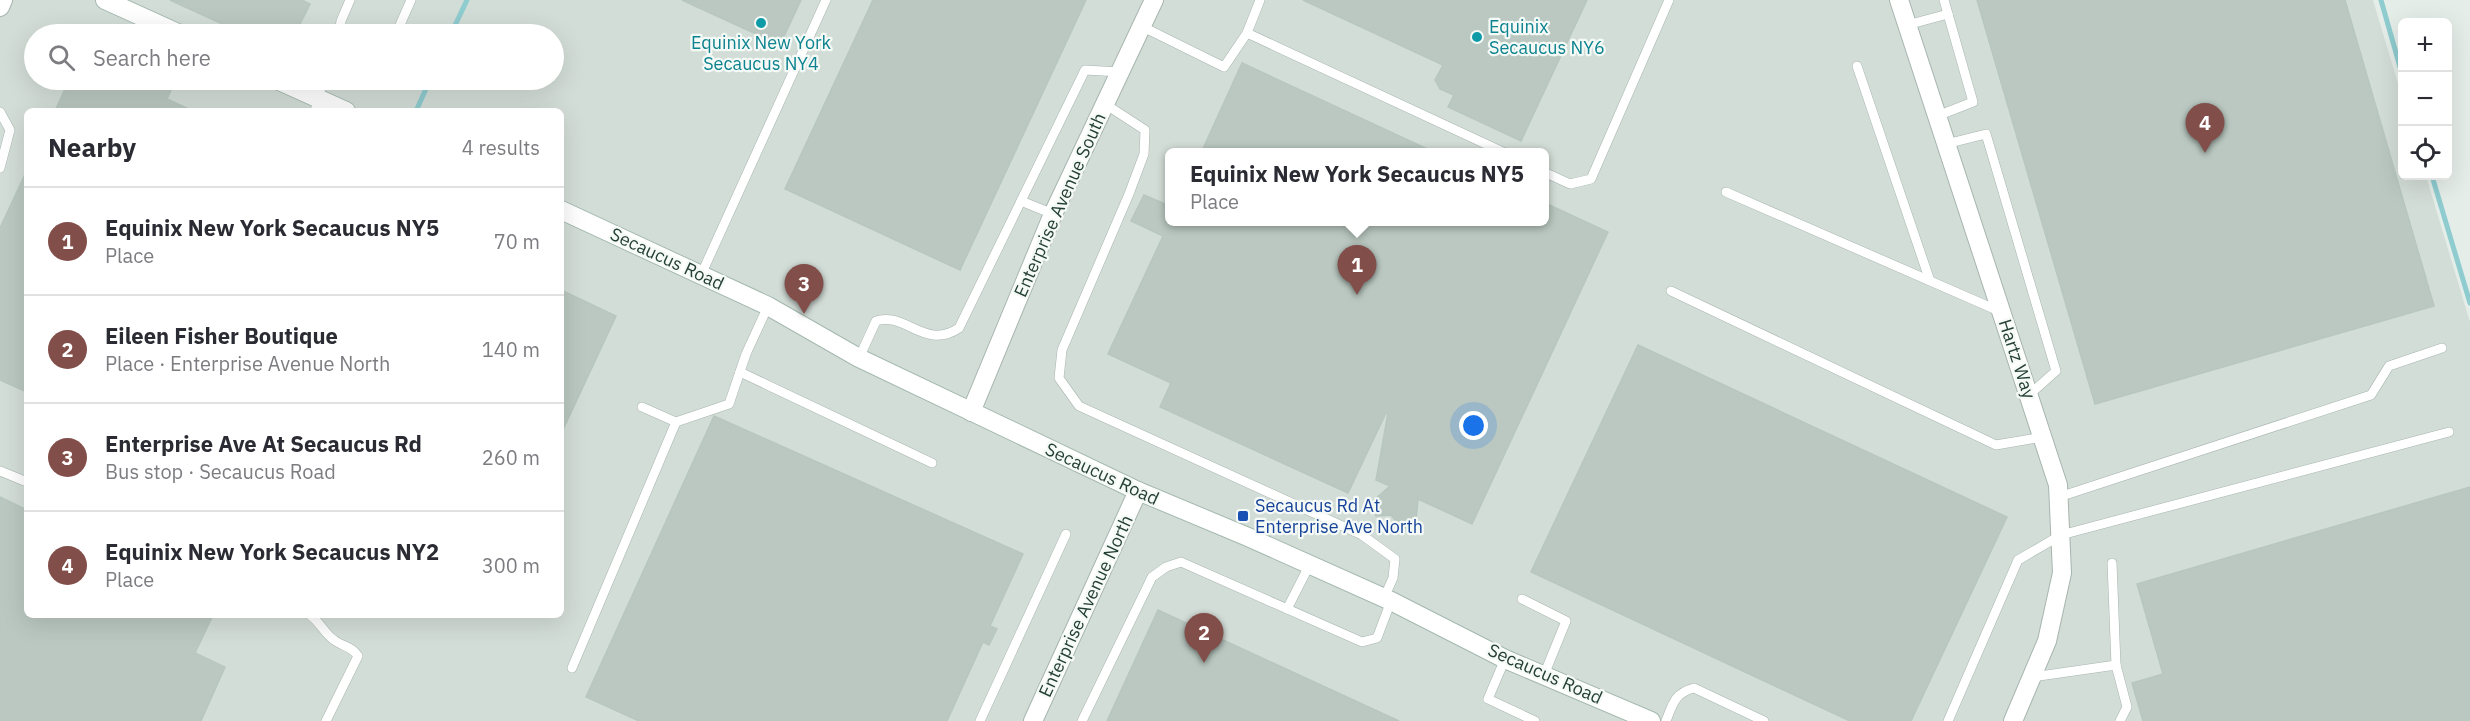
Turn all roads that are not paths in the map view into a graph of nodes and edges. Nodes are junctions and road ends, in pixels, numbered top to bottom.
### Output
1 (3, 0) edge
2 (105, 0) edge
3 (350, 0) edge
4 (411, 0) edge
5 (826, 0) edge
6 (1154, 0) edge
7 (1260, 0) edge
8 (1669, 0) edge
9 (1899, 0) edge
10 (1944, 0) edge
11 (0, 8) edge
12 (1948, 14) junction
13 (158, 24) edge
14 (341, 24) edge
15 (400, 24) edge
16 (1907, 25) junction
17 (1141, 26) junction
18 (1247, 33) junction
19 (1857, 66) dead end
20 (1120, 72) junction
21 (293, 90) edge
22 (316, 104) edge
23 (1105, 104) junction
24 (333, 108) edge
25 (0, 112) edge
26 (1937, 116) junction
27 (1946, 144) junction
28 (1492, 148) edge
29 (0, 168) edge
30 (1549, 174) edge
31 (1726, 192) dead end
32 (1021, 201) junction
33 (564, 211) edge
34 (1053, 214) junction
35 (701, 275) junction
36 (1930, 281) junction
37 (1671, 291) dead end
38 (768, 306) junction
39 (2001, 312) junction
40 (2442, 348) dead end
41 (859, 358) junction
42 (740, 372) junction
43 (2029, 395) junction
44 (642, 406) dead end
45 (971, 412) junction
46 (676, 422) junction
47 (2450, 432) dead end
48 (2043, 437) junction
49 (932, 463) dead end
50 (0, 471) edge
51 (24, 481) edge
52 (1138, 491) junction
53 (2059, 497) junction
54 (1066, 534) dead end
55 (2061, 535) junction
56 (2112, 563) dead end
57 (1309, 566) junction
58 (1522, 599) dead end
59 (1388, 600) junction
60 (1287, 609) junction
61 (314, 618) edge
62 (1505, 658) junction
63 (2116, 665) junction
64 (572, 668) dead end
65 (1544, 675) junction
66 (2032, 677) junction
67 (327, 721) edge
68 (980, 721) edge
69 (1033, 721) edge
70 (1082, 721) edge
71 (1535, 721) edge
72 (1651, 721) edge
73 (1666, 721) edge
74 (1764, 721) edge
75 (1948, 721) edge
76 (2013, 721) edge
77 (2120, 721) edge

1 - 11 street
2 - 13 street
3 - 14 lane
4 - 15 lane
5 - 35 lane
6 - 17 street, Enterprise Avenue South
7 - 18 lane
8 - 30 lane
9 - 16 street, Hartz Way
10 - 12 lane
12 - 16 lane
12 - 26 lane
16 - 26 street, Hartz Way
17 - 18 lane
17 - 20 street, Enterprise Avenue South
18 - 28 lane
19 - 36 lane
20 - 23 street, Enterprise Avenue South
20 - 32 lane
21 - 22 street
22 - 24 street
23 - 34 street, Enterprise Avenue South
23 - 59 lane
25 - 29 lane
26 - 27 street, Hartz Way
27 - 39 street, Hartz Way
27 - 43 lane
31 - 36 lane
32 - 34 lane
32 - 41 lane
33 - 35 street, Secaucus Road
34 - 45 street, Enterprise Avenue South
35 - 38 street, Secaucus Road
36 - 39 lane
37 - 48 lane
38 - 41 street, Secaucus Road
38 - 42 lane
39 - 43 street, Hartz Way
40 - 53 lane
41 - 45 street, Secaucus Road
42 - 46 lane
42 - 49 lane
43 - 48 street, Hartz Way
44 - 46 lane
45 - 52 street, Secaucus Road
46 - 64 lane
47 - 55 lane
48 - 53 street, Hartz Way
50 - 51 lane
52 - 57 street, Secaucus Road
52 - 69 street, Enterprise Avenue North
53 - 55 street, Hartz Way
54 - 68 lane
55 - 66 street, Hartz Way
55 - 75 lane
56 - 63 lane
57 - 59 street, Secaucus Road
57 - 60 lane
58 - 65 lane
59 - 60 lane
59 - 62 street, Secaucus Road
60 - 70 lane
61 - 67 lane
62 - 65 street, Secaucus Road
62 - 71 lane
63 - 66 lane
63 - 77 lane
65 - 72 street, Secaucus Road
66 - 76 street, Hartz Way
73 - 74 lane

